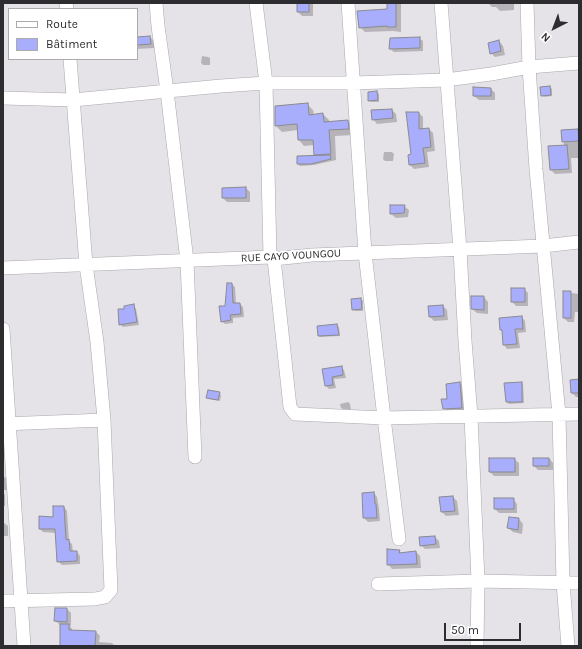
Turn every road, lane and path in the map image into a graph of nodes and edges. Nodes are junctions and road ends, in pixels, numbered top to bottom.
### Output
1 (156, 3) edge
2 (256, 3) edge
3 (348, 3) edge
4 (441, 3) edge
5 (527, 3) edge
6 (70, 60) edge
7 (579, 63) edge
8 (529, 67) junction
9 (446, 80) junction
10 (266, 83) junction
11 (353, 83) junction
12 (167, 91) junction
13 (3, 98) edge
14 (73, 100) junction
15 (579, 242) edge
16 (543, 246) junction
17 (460, 250) junction
18 (365, 253) junction
19 (272, 258) junction
20 (187, 261) junction
21 (86, 265) junction
22 (3, 268) edge
23 (3, 328) edge
24 (579, 414) edge
25 (560, 415) junction
26 (471, 416) junction
27 (384, 418) junction
28 (104, 420) junction
29 (6, 423) edge
30 (195, 457) dead end
31 (400, 538) dead end
32 (478, 581) junction
33 (563, 583) junction
34 (579, 583) edge
35 (378, 584) dead end
36 (3, 601) edge
37 (21, 602) junction
38 (24, 646) edge
39 (477, 646) edge
40 (568, 646) edge

1 - 12 street
2 - 10 street
3 - 11 street
4 - 9 street
5 - 8 street
6 - 14 street
7 - 8 street
8 - 9 street
8 - 16 street
9 - 11 street
9 - 17 street
10 - 11 street
10 - 12 street
10 - 19 street
11 - 18 street
12 - 14 street
12 - 20 street
13 - 14 street
14 - 21 street
15 - 16 street, RUE CAYO VOUNGOU
16 - 17 street, RUE CAYO VOUNGOU
16 - 25 street
17 - 18 street, RUE CAYO VOUNGOU
17 - 26 street
18 - 19 street, RUE CAYO VOUNGOU
18 - 27 street
19 - 20 street, RUE CAYO VOUNGOU
19 - 27 street
20 - 21 street, RUE CAYO VOUNGOU
20 - 30 street
21 - 22 street, RUE CAYO VOUNGOU
21 - 28 street
23 - 29 street
24 - 25 street
25 - 26 street
25 - 33 street
26 - 27 street
26 - 32 street
27 - 31 street
28 - 29 street
28 - 37 street
29 - 37 street
32 - 33 street
32 - 35 street
32 - 39 street
33 - 34 street
33 - 40 street
36 - 37 street
37 - 38 street

